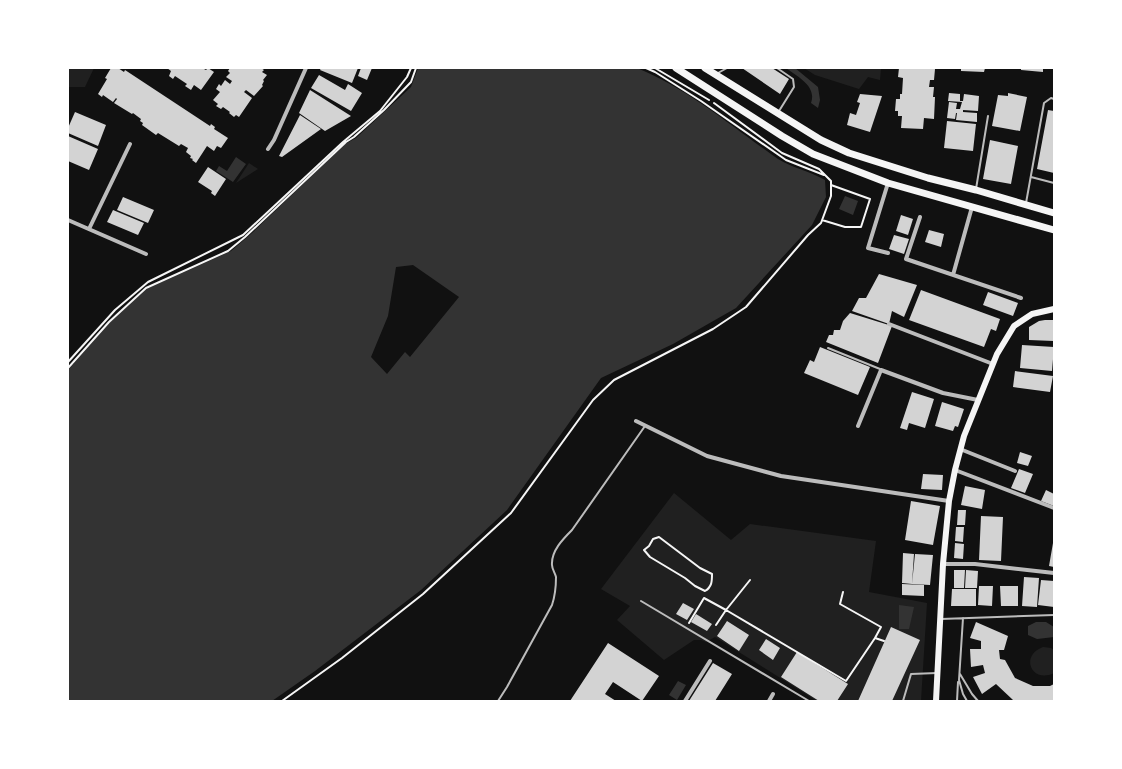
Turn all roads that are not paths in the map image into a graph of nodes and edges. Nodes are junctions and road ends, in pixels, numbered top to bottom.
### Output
1 (306, 68) edge
2 (676, 68) edge
3 (705, 68) edge
4 (727, 68) edge
5 (777, 68) edge
6 (715, 75) junction
7 (1054, 98) edge
8 (777, 113) junction
9 (988, 116) dead end
10 (130, 144) dead end
11 (268, 149) dead end
12 (1031, 177) junction
13 (888, 183) junction
14 (1054, 183) edge
15 (976, 190) junction
16 (1025, 205) junction
17 (972, 207) junction
18 (1054, 213) edge
19 (920, 217) dead end
20 (68, 220) edge
21 (89, 229) junction
22 (1054, 230) edge
23 (888, 253) dead end
24 (146, 254) dead end
25 (952, 275) junction
26 (1021, 298) dead end
27 (1054, 309) edge
28 (889, 324) dead end
29 (828, 348) dead end
30 (993, 364) junction
31 (881, 370) junction
32 (978, 400) junction
33 (636, 421) dead end
34 (646, 425) junction
35 (858, 426) dead end
36 (960, 449) junction
37 (955, 470) junction
38 (1016, 471) dead end
39 (949, 501) junction
40 (1054, 508) edge
41 (943, 564) junction
42 (1054, 573) edge
43 (640, 601) dead end
44 (1054, 615) edge
45 (963, 618) junction
46 (940, 619) junction
47 (710, 661) dead end
48 (959, 673) junction
49 (938, 674) junction
50 (959, 680) junction
51 (773, 694) dead end
52 (498, 701) edge
53 (685, 701) edge
54 (769, 701) edge
55 (809, 701) edge
56 (903, 701) edge
57 (936, 701) edge
58 (957, 701) edge
59 (967, 701) edge
60 (978, 701) edge

1 - 11 street
2 - 13 main road
3 - 6 main road
4 - 6 lane
5 - 8 lane
6 - 8 main road
7 - 12 lane
8 - 15 main road
9 - 15 lane
10 - 21 street
12 - 14 lane
12 - 16 lane
13 - 17 main road
13 - 23 street
15 - 16 main road
16 - 18 main road
17 - 22 main road
17 - 25 street
19 - 25 street
20 - 21 street
21 - 24 street
25 - 26 street
27 - 30 main road
28 - 30 street
29 - 31 lane
30 - 32 main road
31 - 32 street
31 - 35 street
32 - 36 main road
33 - 34 street
34 - 39 street
34 - 52 lane
36 - 37 main road
36 - 38 street
37 - 39 main road
37 - 40 street
39 - 41 main road
41 - 42 street
41 - 46 main road
43 - 55 lane
44 - 45 lane
45 - 46 lane
45 - 48 lane
46 - 49 main road
47 - 53 street
48 - 50 lane
48 - 60 lane
49 - 56 lane
49 - 57 main road
50 - 58 lane
50 - 59 lane
51 - 54 street

